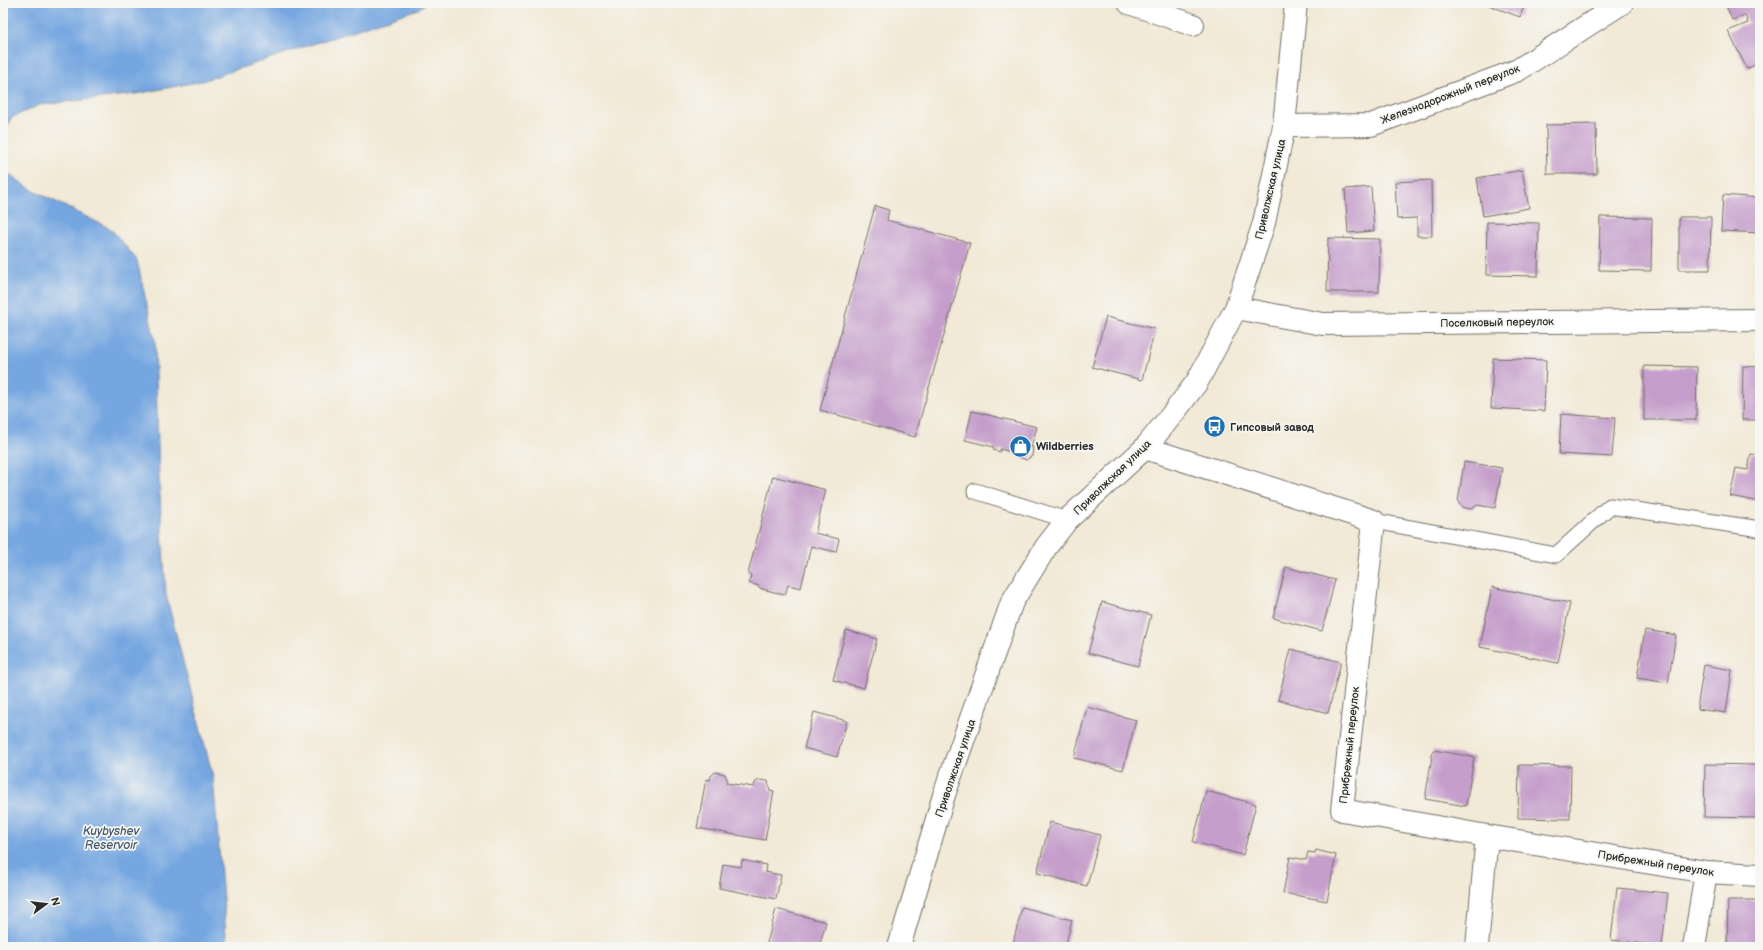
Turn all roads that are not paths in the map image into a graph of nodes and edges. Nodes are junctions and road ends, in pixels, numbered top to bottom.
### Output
1 (1129, 3) edge
2 (1296, 3) edge
3 (1622, 3) edge
4 (1193, 25) dead end
5 (1284, 126) junction
6 (1236, 308) junction
7 (1760, 320) edge
8 (1145, 448) junction
9 (975, 491) dead end
10 (1067, 520) junction
11 (1374, 521) junction
12 (1760, 529) edge
13 (1487, 836) junction
14 (1706, 872) junction
15 (1760, 875) edge
16 (898, 947) edge
17 (1477, 947) edge
18 (1694, 947) edge

1 - 4 street
2 - 5 street, Приволжская улица
3 - 5 street, Железнодорожный переулок
5 - 6 street, Приволжская улица
6 - 7 street, Поселковый переулок
6 - 8 street, Приволжская улица
8 - 10 street, Приволжская улица
8 - 11 street
9 - 10 lane
10 - 16 street, Приволжская улица
11 - 12 lane
11 - 13 street, Прибрежный переулок
13 - 14 street, Прибрежный переулок
13 - 17 street
14 - 15 street, Прибрежный переулок
14 - 18 street

